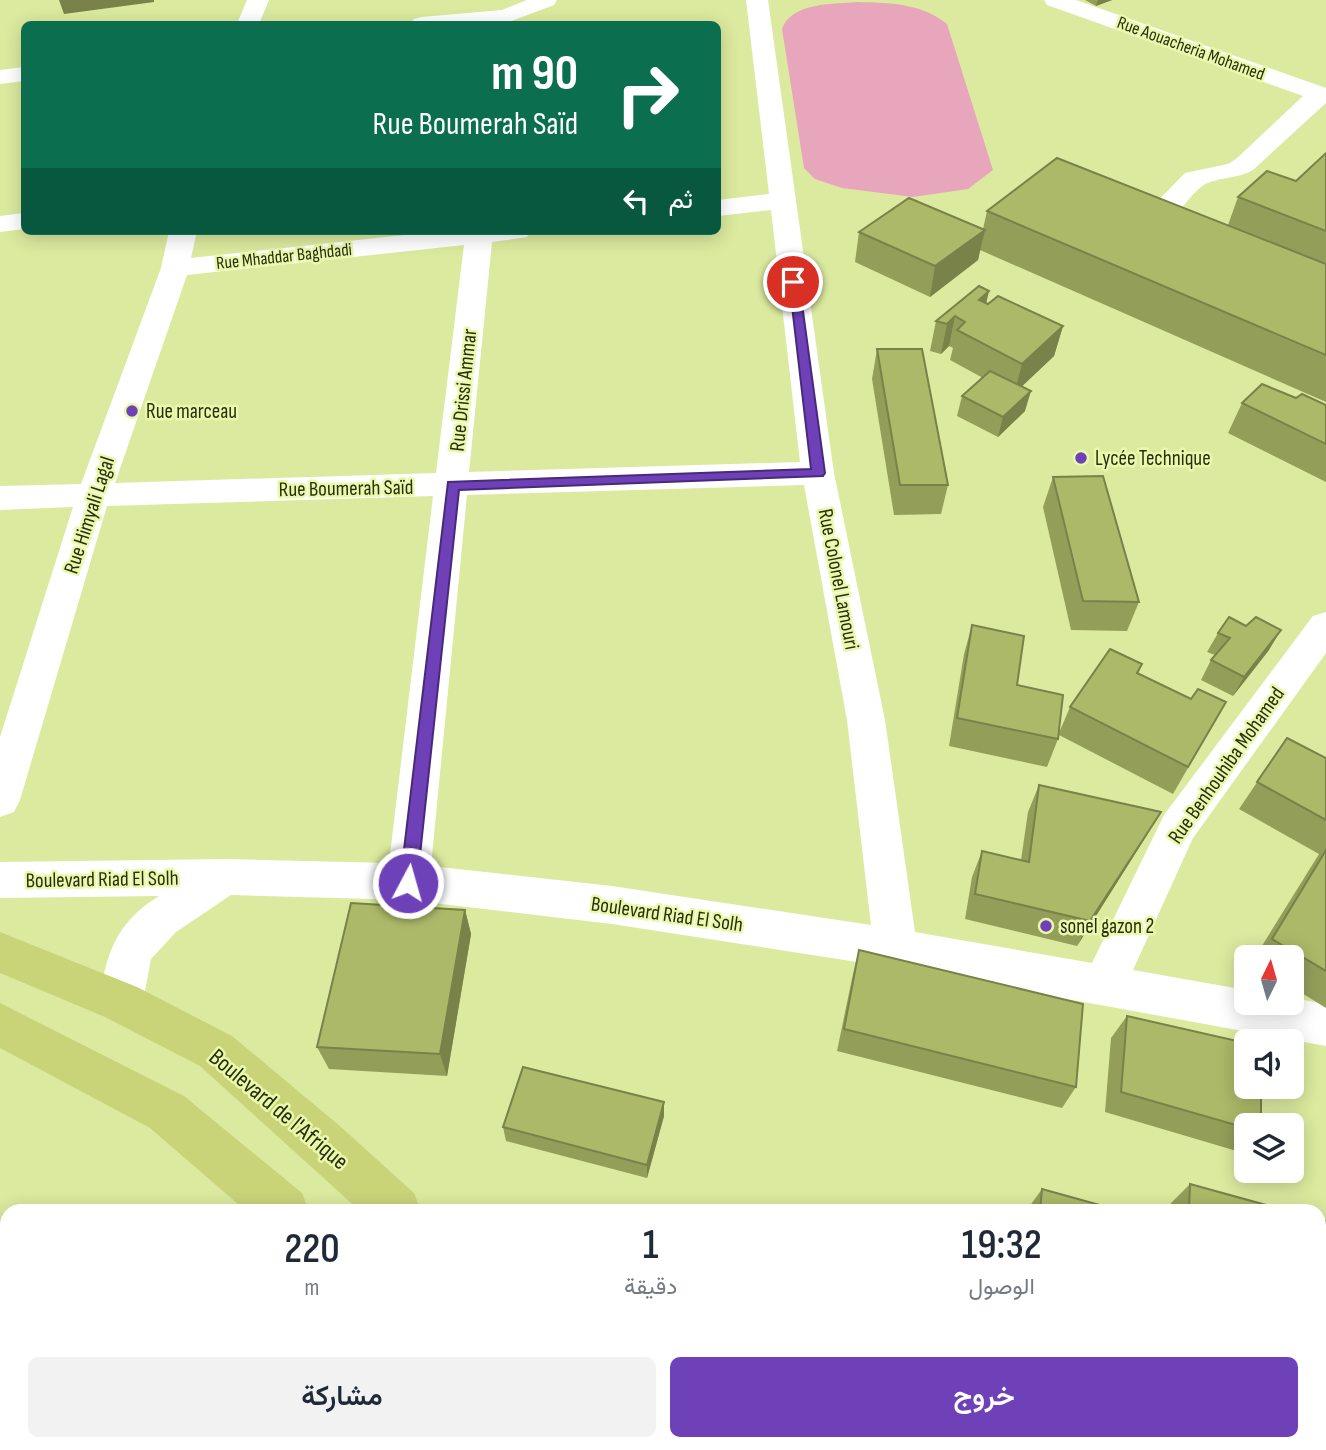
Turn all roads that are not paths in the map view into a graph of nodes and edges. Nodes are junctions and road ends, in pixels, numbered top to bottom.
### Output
1 (258, 0) edge
2 (546, 0) edge
3 (757, 0) edge
4 (1055, 0) edge
5 (505, 20) edge
6 (249, 21) edge
7 (484, 21) edge
8 (21, 74) edge
9 (0, 77) edge
10 (1323, 95) edge
11 (782, 201) junction
12 (721, 208) edge
13 (1128, 211) edge
14 (21, 221) edge
15 (0, 224) edge
16 (182, 235) edge
17 (462, 235) edge
18 (479, 235) edge
19 (175, 268) junction
20 (818, 473) junction
21 (453, 485) junction
22 (94, 495) junction
23 (0, 498) edge
24 (1326, 626) edge
25 (0, 800) edge
26 (226, 877) junction
27 (0, 880) edge
28 (408, 883) junction
29 (896, 948) junction
30 (0, 952) edge
31 (1103, 986) junction
32 (121, 1002) junction
33 (0, 1024) edge
34 (1326, 1025) edge
35 (276, 1204) edge
36 (388, 1204) edge

1 - 6 street
2 - 5 street
3 - 11 street, Rue Colonel Lamouri
4 - 10 street, Rue Aouacheria Mohamed
5 - 7 street
8 - 9 street
10 - 13 street
11 - 12 street
11 - 20 street, Rue Colonel Lamouri
14 - 15 street
16 - 19 street, Rue Himyali Lagal
17 - 19 street, Rue Mhaddar Baghdadi
18 - 21 street, Rue Drissi Ammar
19 - 22 street, Rue Himyali Lagal
20 - 21 street, Rue Boumerah Saïd
20 - 29 street, Rue Colonel Lamouri
21 - 22 street, Rue Boumerah Saïd
21 - 28 street, Rue Drissi Ammar
22 - 23 street, Rue Boumerah Saïd
22 - 25 street, Rue Himyali Lagal
24 - 31 street, Rue Benhouhiba Mohamed
26 - 27 street, Boulevard Riad El Solh
26 - 28 street, Boulevard Riad El Solh
26 - 32 street
28 - 29 street, Boulevard Riad El Solh
29 - 31 street, Boulevard Riad El Solh
30 - 32 main road, Boulevard de l'Afrique
31 - 34 street, Boulevard Riad El Solh
32 - 36 main road, Boulevard de l'Afrique
33 - 35 main road

